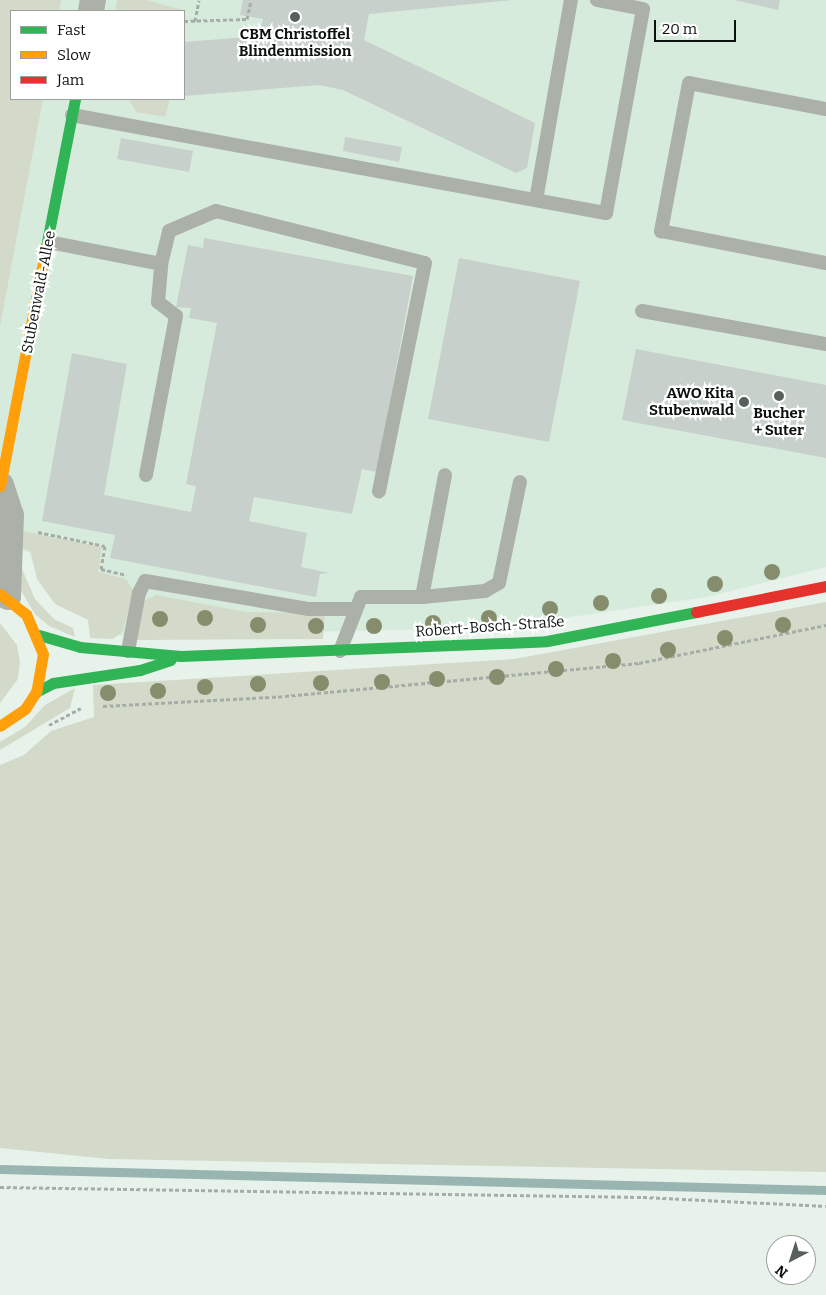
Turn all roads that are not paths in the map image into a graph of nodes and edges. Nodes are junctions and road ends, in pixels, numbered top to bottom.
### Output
1 (572, 0) edge
2 (597, 0) edge
3 (75, 100) edge
4 (826, 109) edge
5 (72, 115) junction
6 (536, 200) junction
7 (49, 242) junction
8 (826, 262) edge
9 (161, 264) junction
10 (642, 312) dead end
11 (826, 344) edge
12 (146, 475) dead end
13 (445, 475) dead end
14 (520, 482) dead end
15 (0, 485) edge
16 (379, 491) dead end
17 (826, 586) edge
18 (4, 596) edge
19 (422, 598) junction
20 (353, 609) junction
21 (39, 635) junction
22 (128, 651) junction
23 (340, 651) junction
24 (181, 656) junction
25 (36, 692) junction
26 (0, 726) edge

1 - 6 lane
2 - 6 lane
3 - 5 street, Stubenwald-Allee
4 - 8 lane
5 - 6 lane
5 - 7 street, Stubenwald-Allee
7 - 9 lane
7 - 15 street, Stubenwald-Allee
9 - 12 lane
9 - 16 lane
10 - 11 lane
13 - 19 lane
14 - 19 lane
15 - 18 street, Stubenwald-Allee
17 - 23 street, Robert-Bosch-Straße
18 - 21 street, Robert-Bosch-Straße
19 - 20 lane
20 - 22 lane
20 - 23 lane
21 - 22 street, Robert-Bosch-Straße
21 - 25 street, Robert-Bosch-Straße
22 - 24 street, Robert-Bosch-Straße
23 - 24 street, Robert-Bosch-Straße
24 - 25 street, Robert-Bosch-Straße
25 - 26 street, Robert-Bosch-Straße

